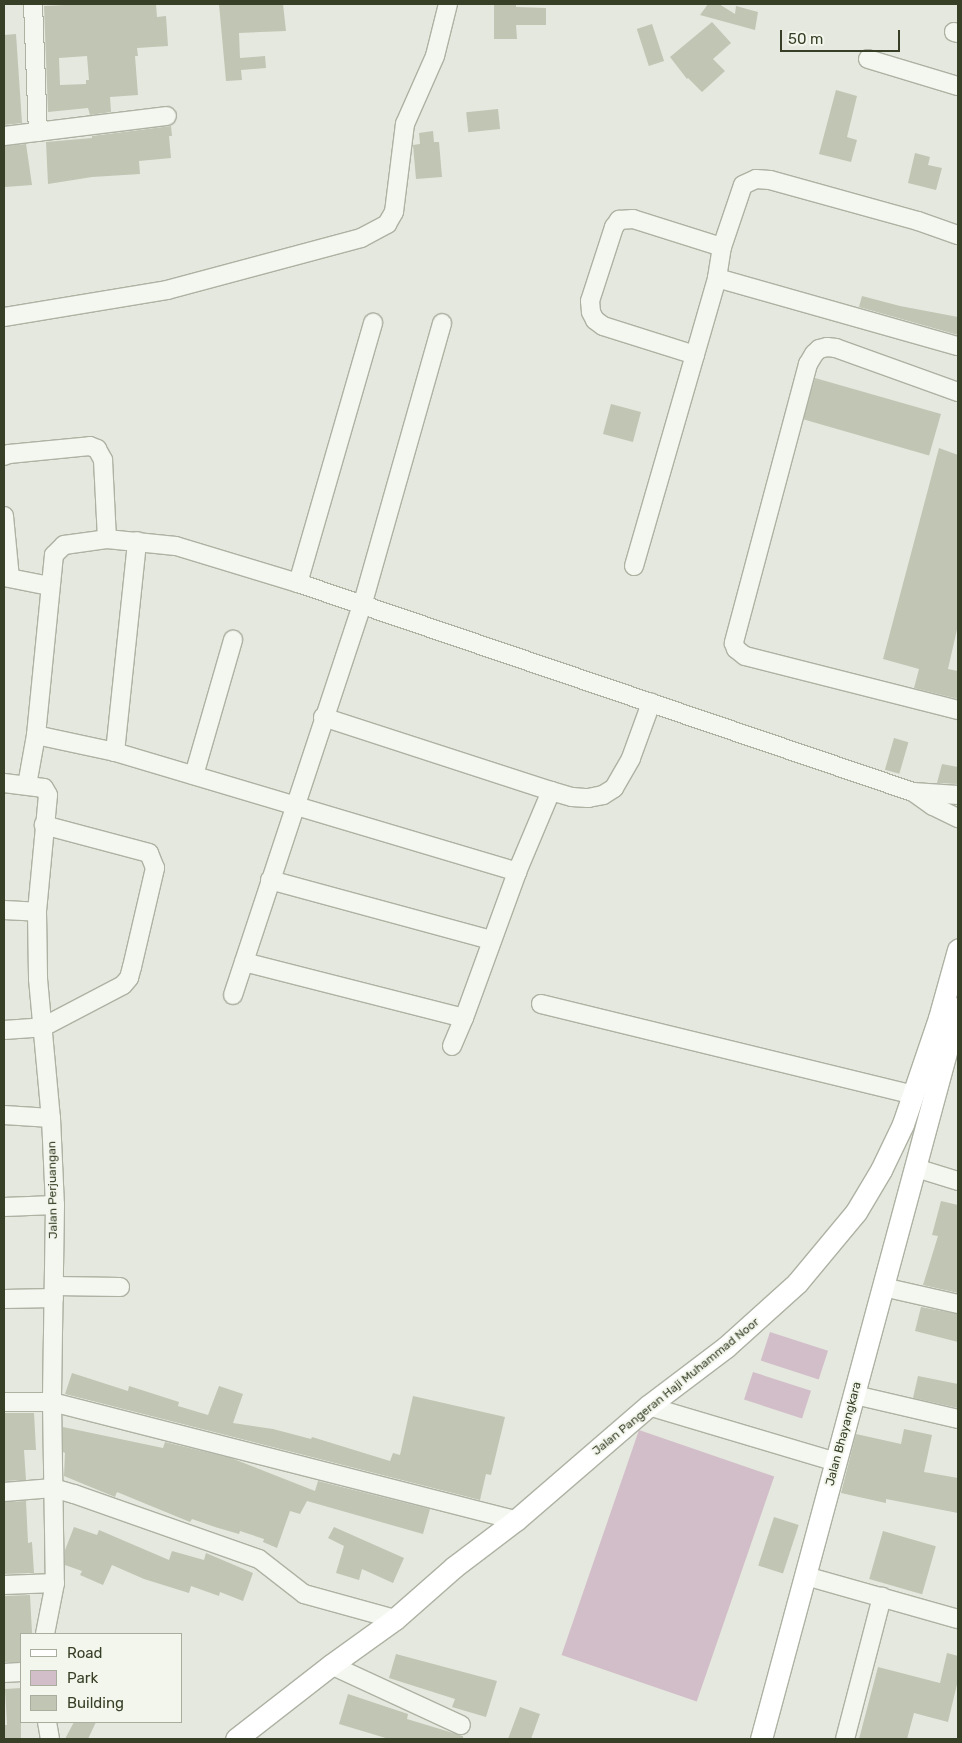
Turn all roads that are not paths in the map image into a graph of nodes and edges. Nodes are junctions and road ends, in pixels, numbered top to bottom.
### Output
1 (32, 4) edge
2 (448, 4) edge
3 (868, 60) dead end
4 (958, 86) edge
5 (167, 116) dead end
6 (38, 132) junction
7 (4, 136) edge
8 (958, 235) edge
9 (722, 247) junction
10 (717, 278) junction
11 (4, 318) edge
12 (373, 323) dead end
13 (442, 323) dead end
14 (958, 346) edge
15 (695, 355) junction
16 (958, 392) edge
17 (4, 456) edge
18 (4, 516) edge
19 (107, 539) junction
20 (137, 541) junction
21 (634, 566) dead end
22 (7, 578) edge
23 (298, 583) junction
24 (50, 586) junction
25 (362, 606) junction
26 (233, 640) dead end
27 (651, 703) junction
28 (958, 710) edge
29 (323, 717) junction
30 (36, 735) junction
31 (114, 752) junction
32 (194, 775) junction
33 (4, 783) edge
34 (27, 785) junction
35 (551, 792) junction
36 (913, 792) junction
37 (958, 795) edge
38 (294, 804) junction
39 (958, 818) edge
40 (44, 825) junction
41 (517, 872) junction
42 (270, 880) junction
43 (4, 910) edge
44 (37, 912) junction
45 (491, 940) junction
46 (958, 950) edge
47 (244, 962) junction
48 (232, 995) dead end
49 (541, 1004) dead end
50 (958, 1008) edge
51 (464, 1018) junction
52 (43, 1027) junction
53 (4, 1030) edge
54 (452, 1046) dead end
55 (914, 1095) junction
56 (4, 1115) edge
57 (51, 1118) junction
58 (916, 1168) junction
59 (958, 1181) edge
60 (54, 1204) junction
61 (4, 1207) edge
62 (120, 1287) dead end
63 (883, 1287) junction
64 (54, 1292) junction
65 (4, 1299) edge
66 (958, 1304) edge
67 (855, 1395) junction
68 (4, 1402) edge
69 (52, 1402) junction
70 (648, 1406) junction
71 (958, 1419) edge
72 (836, 1462) junction
73 (54, 1488) junction
74 (4, 1492) edge
75 (516, 1520) junction
76 (806, 1576) junction
77 (55, 1583) junction
78 (4, 1585) edge
79 (882, 1597) junction
80 (958, 1619) edge
81 (395, 1620) junction
82 (45, 1633) edge
83 (331, 1665) junction
84 (20, 1672) edge
85 (4, 1673) edge
86 (47, 1723) edge
87 (460, 1725) dead end
88 (50, 1739) edge
89 (236, 1739) edge
90 (761, 1739) edge
91 (845, 1739) edge

1 - 6 street
2 - 11 street
3 - 4 street
5 - 6 street
6 - 7 street
8 - 9 street
9 - 10 street
9 - 15 street
10 - 14 street
10 - 15 street
12 - 23 street
13 - 25 street
15 - 21 street
16 - 28 street
17 - 19 street
18 - 22 street
19 - 20 street
19 - 24 street
20 - 23 street
20 - 31 street
22 - 24 street
23 - 25 street
24 - 30 street
25 - 27 street
25 - 29 street
26 - 32 street
27 - 35 street
27 - 36 street
29 - 35 street
29 - 38 street
30 - 31 street
30 - 34 street
31 - 32 street
32 - 38 street
33 - 34 street, Jalan Perjuangan
34 - 40 street, Jalan Perjuangan
35 - 41 street
36 - 37 street
36 - 39 street
38 - 41 street
38 - 42 street
40 - 44 street, Jalan Perjuangan
40 - 52 street
41 - 45 street
42 - 45 street
42 - 47 street
43 - 44 street
44 - 52 street, Jalan Perjuangan
45 - 51 street
46 - 55 main road, Jalan Pangeran Haji Muhammad Noor
47 - 48 street
47 - 51 street
49 - 55 street
50 - 58 main road, Jalan Bhayangkara
51 - 54 street
52 - 53 street
52 - 57 street, Jalan Perjuangan
55 - 70 main road, Jalan Pangeran Haji Muhammad Noor
56 - 57 street
57 - 60 street, Jalan Perjuangan
58 - 59 street
58 - 63 main road, Jalan Bhayangkara
60 - 61 street
60 - 64 street, Jalan Perjuangan
62 - 64 street
63 - 66 street
63 - 67 main road, Jalan Bhayangkara
64 - 65 street
64 - 69 street, Jalan Perjuangan
67 - 71 street
67 - 72 main road, Jalan Bhayangkara
68 - 69 street
69 - 73 street, Jalan Perjuangan
69 - 75 street
70 - 72 street
70 - 75 main road, Jalan Pangeran Haji Muhammad Noor
72 - 76 main road, Jalan Bhayangkara
73 - 74 street
73 - 77 street, Jalan Perjuangan
73 - 81 street
75 - 81 main road, Jalan Pangeran Haji Muhammad Noor
76 - 79 street
76 - 90 main road, Jalan Bhayangkara
77 - 78 street
77 - 82 street, Jalan Perjuangan
79 - 80 street
79 - 91 street
81 - 83 main road, Jalan Pangeran Haji Muhammad Noor
83 - 87 street
83 - 89 main road, Jalan Pangeran Haji Muhammad Noor
84 - 85 street
86 - 88 street

